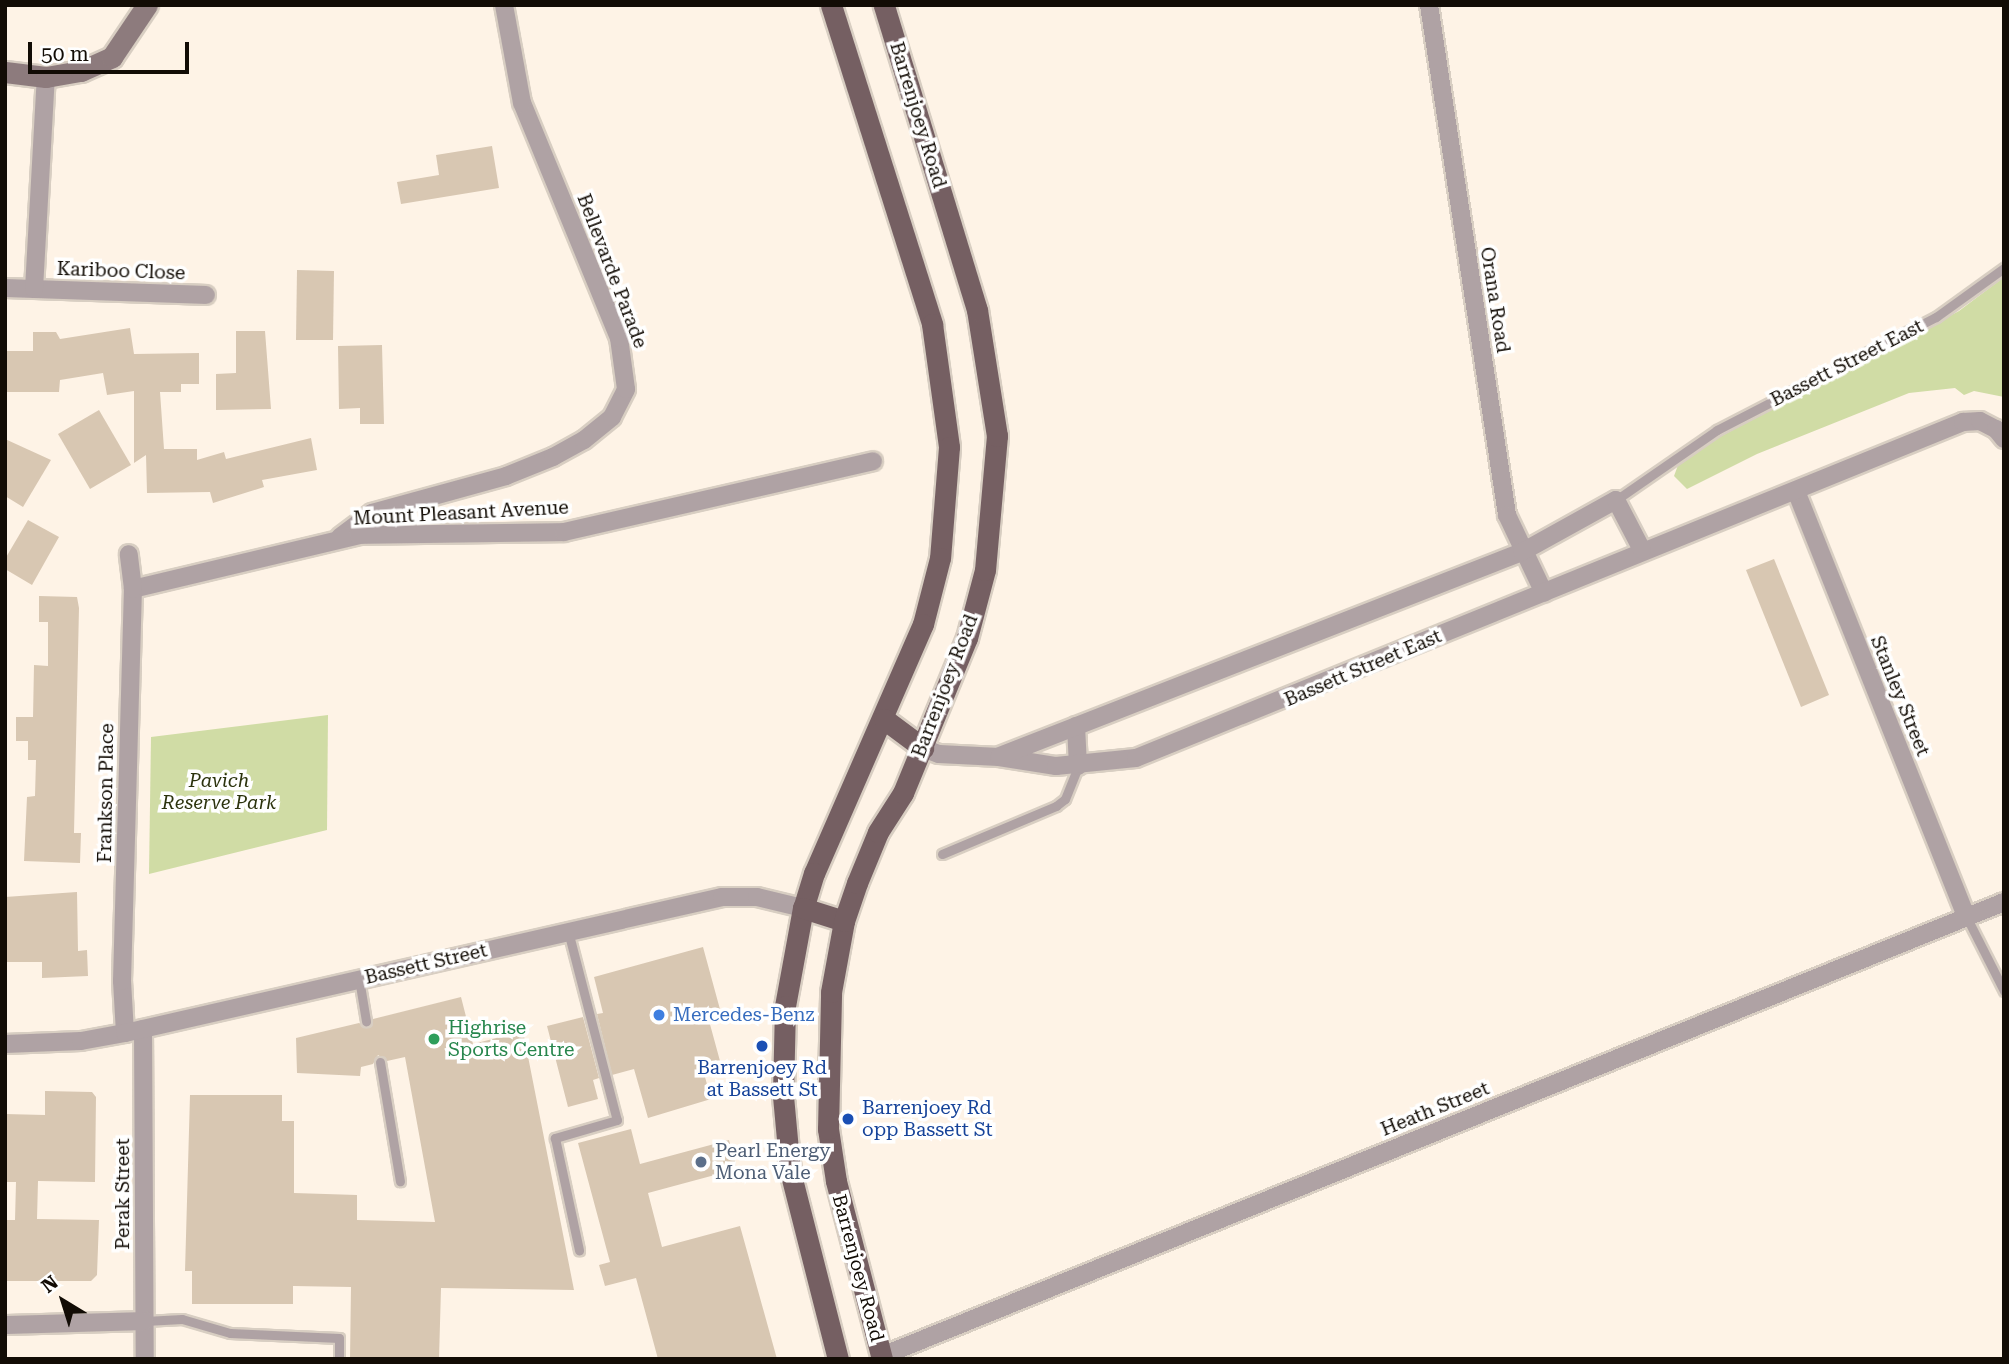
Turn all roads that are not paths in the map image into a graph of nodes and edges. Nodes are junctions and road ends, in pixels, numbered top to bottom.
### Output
1 (147, 5) edge
2 (504, 5) edge
3 (831, 5) edge
4 (884, 5) edge
5 (1429, 5) edge
6 (5, 72) edge
7 (46, 77) junction
8 (2004, 268) edge
9 (5, 288) edge
10 (34, 289) junction
11 (206, 295) dead end
12 (2004, 439) edge
13 (873, 461) dead end
14 (1796, 491) junction
15 (1616, 500) junction
16 (335, 541) junction
17 (1643, 550) junction
18 (1522, 552) junction
19 (129, 554) dead end
20 (133, 589) junction
21 (1544, 593) junction
22 (884, 719) junction
23 (1076, 726) junction
24 (923, 748) junction
25 (999, 757) junction
26 (1077, 766) junction
27 (942, 854) dead end
28 (2004, 902) edge
29 (803, 908) junction
30 (1966, 916) junction
31 (844, 921) junction
32 (568, 931) junction
33 (359, 979) junction
34 (2004, 991) edge
35 (366, 1021) dead end
36 (143, 1029) junction
37 (125, 1033) junction
38 (5, 1044) edge
39 (380, 1062) dead end
40 (400, 1181) dead end
41 (579, 1250) dead end
42 (145, 1321) junction
43 (5, 1325) edge
44 (882, 1358) edge
45 (145, 1359) edge
46 (339, 1359) edge
47 (838, 1359) edge

1 - 7 street
2 - 16 street, Bellevarde Parade
3 - 22 main road
4 - 24 main road, Barrenjoey Road
5 - 18 street, Orana Road
6 - 7 street
7 - 10 street, Kariboo Close
8 - 15 lane, Bassett Street East
9 - 10 street, Kariboo Close
10 - 11 street, Kariboo Close
12 - 14 street, Bassett Street East
13 - 16 street, Mount Pleasant Avenue
14 - 17 street, Bassett Street East
14 - 30 street, Stanley Street
15 - 17 street
15 - 18 street, Bassett Street East
16 - 20 street, Mount Pleasant Avenue
17 - 21 street, Bassett Street East
18 - 21 street, Orana Road
18 - 23 street, Bassett Street East
19 - 20 street, Frankson Place
20 - 37 street, Frankson Place
21 - 26 street, Bassett Street East
22 - 24 main road, Bassett Street East
22 - 29 main road
23 - 25 street, Bassett Street East
23 - 26 street
24 - 25 street, Bassett Street East
24 - 31 main road, Barrenjoey Road
25 - 26 street, Bassett Street East
26 - 27 lane
28 - 30 street, Heath Street
29 - 31 main road, Bassett Street
29 - 32 street, Bassett Street
29 - 47 main road
30 - 34 lane
30 - 44 street, Heath Street
31 - 44 main road, Barrenjoey Road
32 - 33 street, Bassett Street
32 - 41 lane
33 - 35 lane
33 - 36 street, Bassett Street
36 - 37 street, Bassett Street
36 - 42 street, Perak Street
37 - 38 street, Bassett Street
39 - 40 lane
42 - 43 street
42 - 45 street, Perak Street
42 - 46 lane

